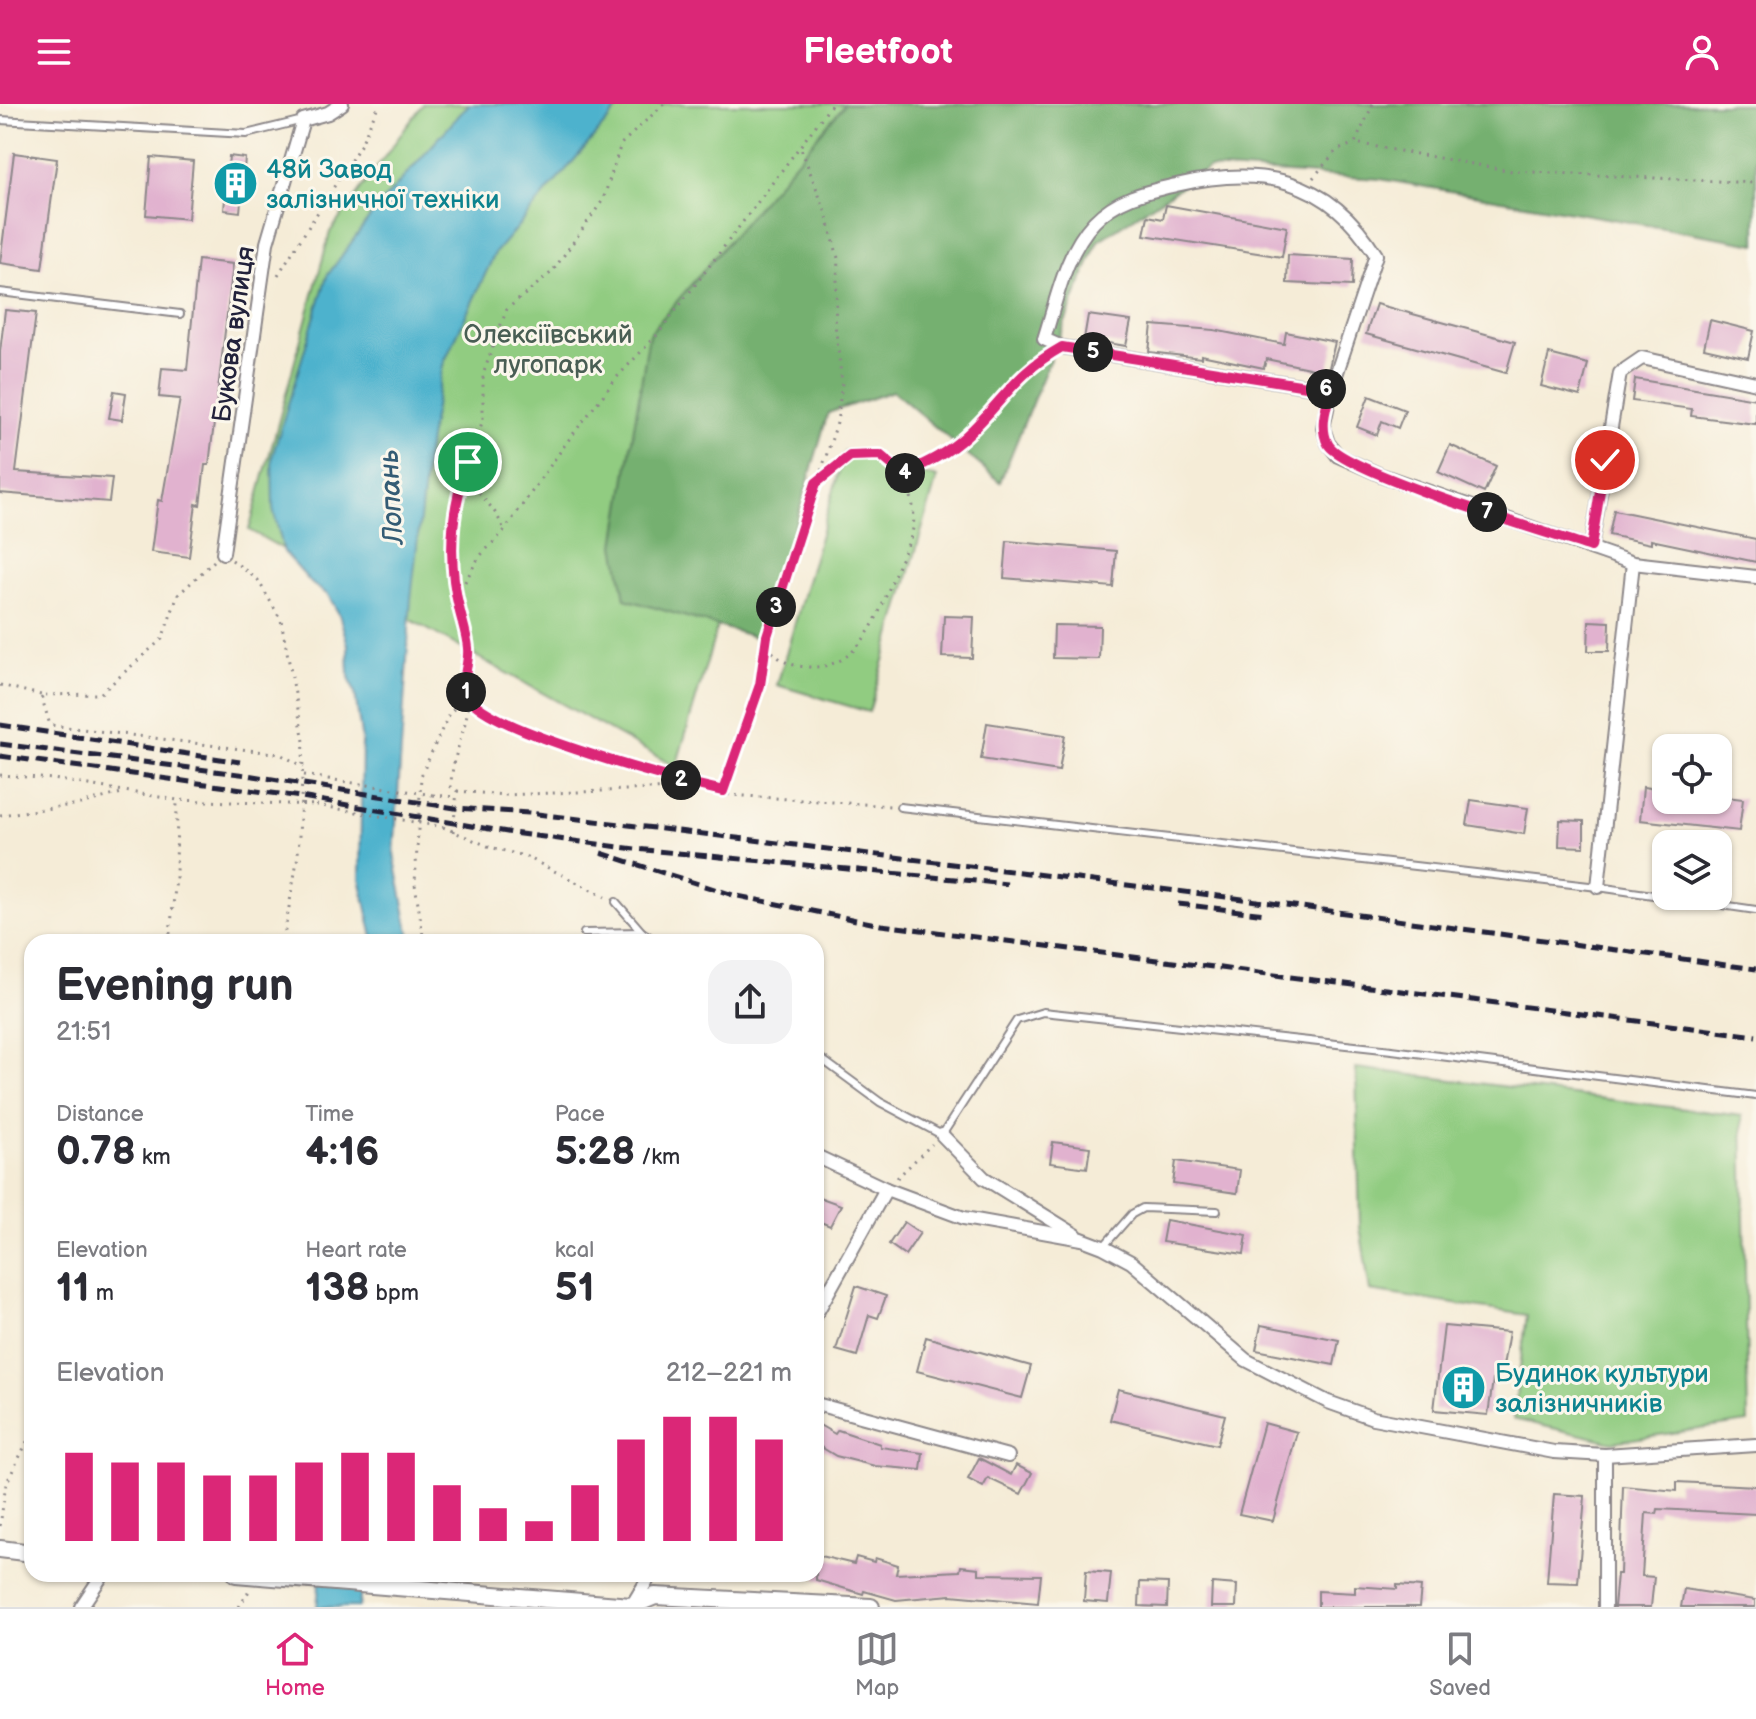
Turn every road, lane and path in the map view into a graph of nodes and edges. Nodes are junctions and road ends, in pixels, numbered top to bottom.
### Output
1 (342, 104) edge
2 (379, 104) edge
3 (664, 104) edge
4 (832, 104) edge
5 (1373, 104) edge
6 (0, 120) edge
7 (303, 120) junction
8 (1355, 143) junction
9 (800, 146) junction
10 (1756, 183) edge
11 (1304, 188) junction
12 (273, 282) dead end
13 (0, 292) edge
14 (180, 314) dead end
15 (1062, 347) junction
16 (1756, 383) edge
17 (1331, 390) junction
18 (468, 462) junction
19 (903, 474) junction
20 (816, 483) junction
21 (504, 531) junction
22 (1591, 547) junction
23 (223, 553) junction
24 (1633, 563) junction
25 (1756, 577) edge
26 (457, 596) junction
27 (766, 645) junction
28 (0, 685) edge
29 (41, 695) junction
30 (469, 699) junction
31 (304, 767) junction
32 (0, 775) edge
33 (303, 775) junction
34 (703, 786) junction
35 (457, 791) junction
36 (723, 791) junction
37 (124, 793) junction
38 (456, 797) junction
39 (177, 800) junction
40 (300, 804) junction
41 (900, 807) joint
42 (0, 815) edge
43 (453, 832) junction
44 (1598, 887) junction
45 (616, 902) joint
46 (1756, 910) edge
47 (642, 932) junction
48 (584, 933) dead end
49 (170, 934) edge
50 (284, 934) edge
51 (423, 934) edge
52 (645, 934) edge
53 (824, 1061) edge
54 (1756, 1096) edge
55 (942, 1135) junction
56 (824, 1160) edge
57 (886, 1189) junction
58 (1217, 1211) dead end
59 (1082, 1239) junction
60 (1103, 1247) junction
61 (824, 1300) edge
62 (824, 1406) edge
63 (1756, 1445) edge
64 (24, 1448) edge
65 (1605, 1455) junction
66 (1008, 1456) dead end
67 (0, 1526) edge
68 (0, 1549) edge
69 (24, 1552) edge
70 (98, 1582) edge
71 (336, 1582) edge
72 (646, 1582) edge
73 (81, 1607) edge
74 (631, 1607) edge
75 (871, 1607) edge
76 (1605, 1607) edge

1 - 7 street
2 - 12 path
3 - 18 path
4 - 9 path
5 - 8 path
6 - 7 lane
7 - 23 street, Букова вулиця
8 - 10 path
8 - 11 path
9 - 20 path
9 - 21 path
11 - 15 street
11 - 17 street
13 - 14 lane
15 - 17 street
15 - 19 path
16 - 22 street
17 - 22 street
18 - 21 path
18 - 26 path
19 - 20 path
19 - 27 path
20 - 27 path
21 - 26 path
22 - 24 street
23 - 29 path
23 - 31 path
24 - 25 street
24 - 44 street
26 - 30 path
27 - 36 path
28 - 29 path
29 - 31 path
30 - 34 path
30 - 35 path
30 - 51 path
31 - 33 path
32 - 37 path
33 - 38 path, bridge
33 - 40 path
34 - 35 path
34 - 36 path
35 - 38 path
36 - 41 path
37 - 39 path
37 - 42 path
38 - 43 path
39 - 40 path
39 - 49 path
40 - 43 path, bridge
40 - 50 path
41 - 44 lane
43 - 45 path
44 - 46 lane
45 - 47 lane
47 - 48 lane
47 - 52 lane
53 - 55 lane
54 - 55 lane
55 - 57 path
55 - 59 street
56 - 57 street
57 - 59 street
57 - 61 street
58 - 60 lane
59 - 60 street
60 - 65 street
62 - 66 street
63 - 65 street
64 - 67 path
65 - 76 street
68 - 69 street
70 - 73 street
71 - 74 street
72 - 74 street
74 - 75 street

